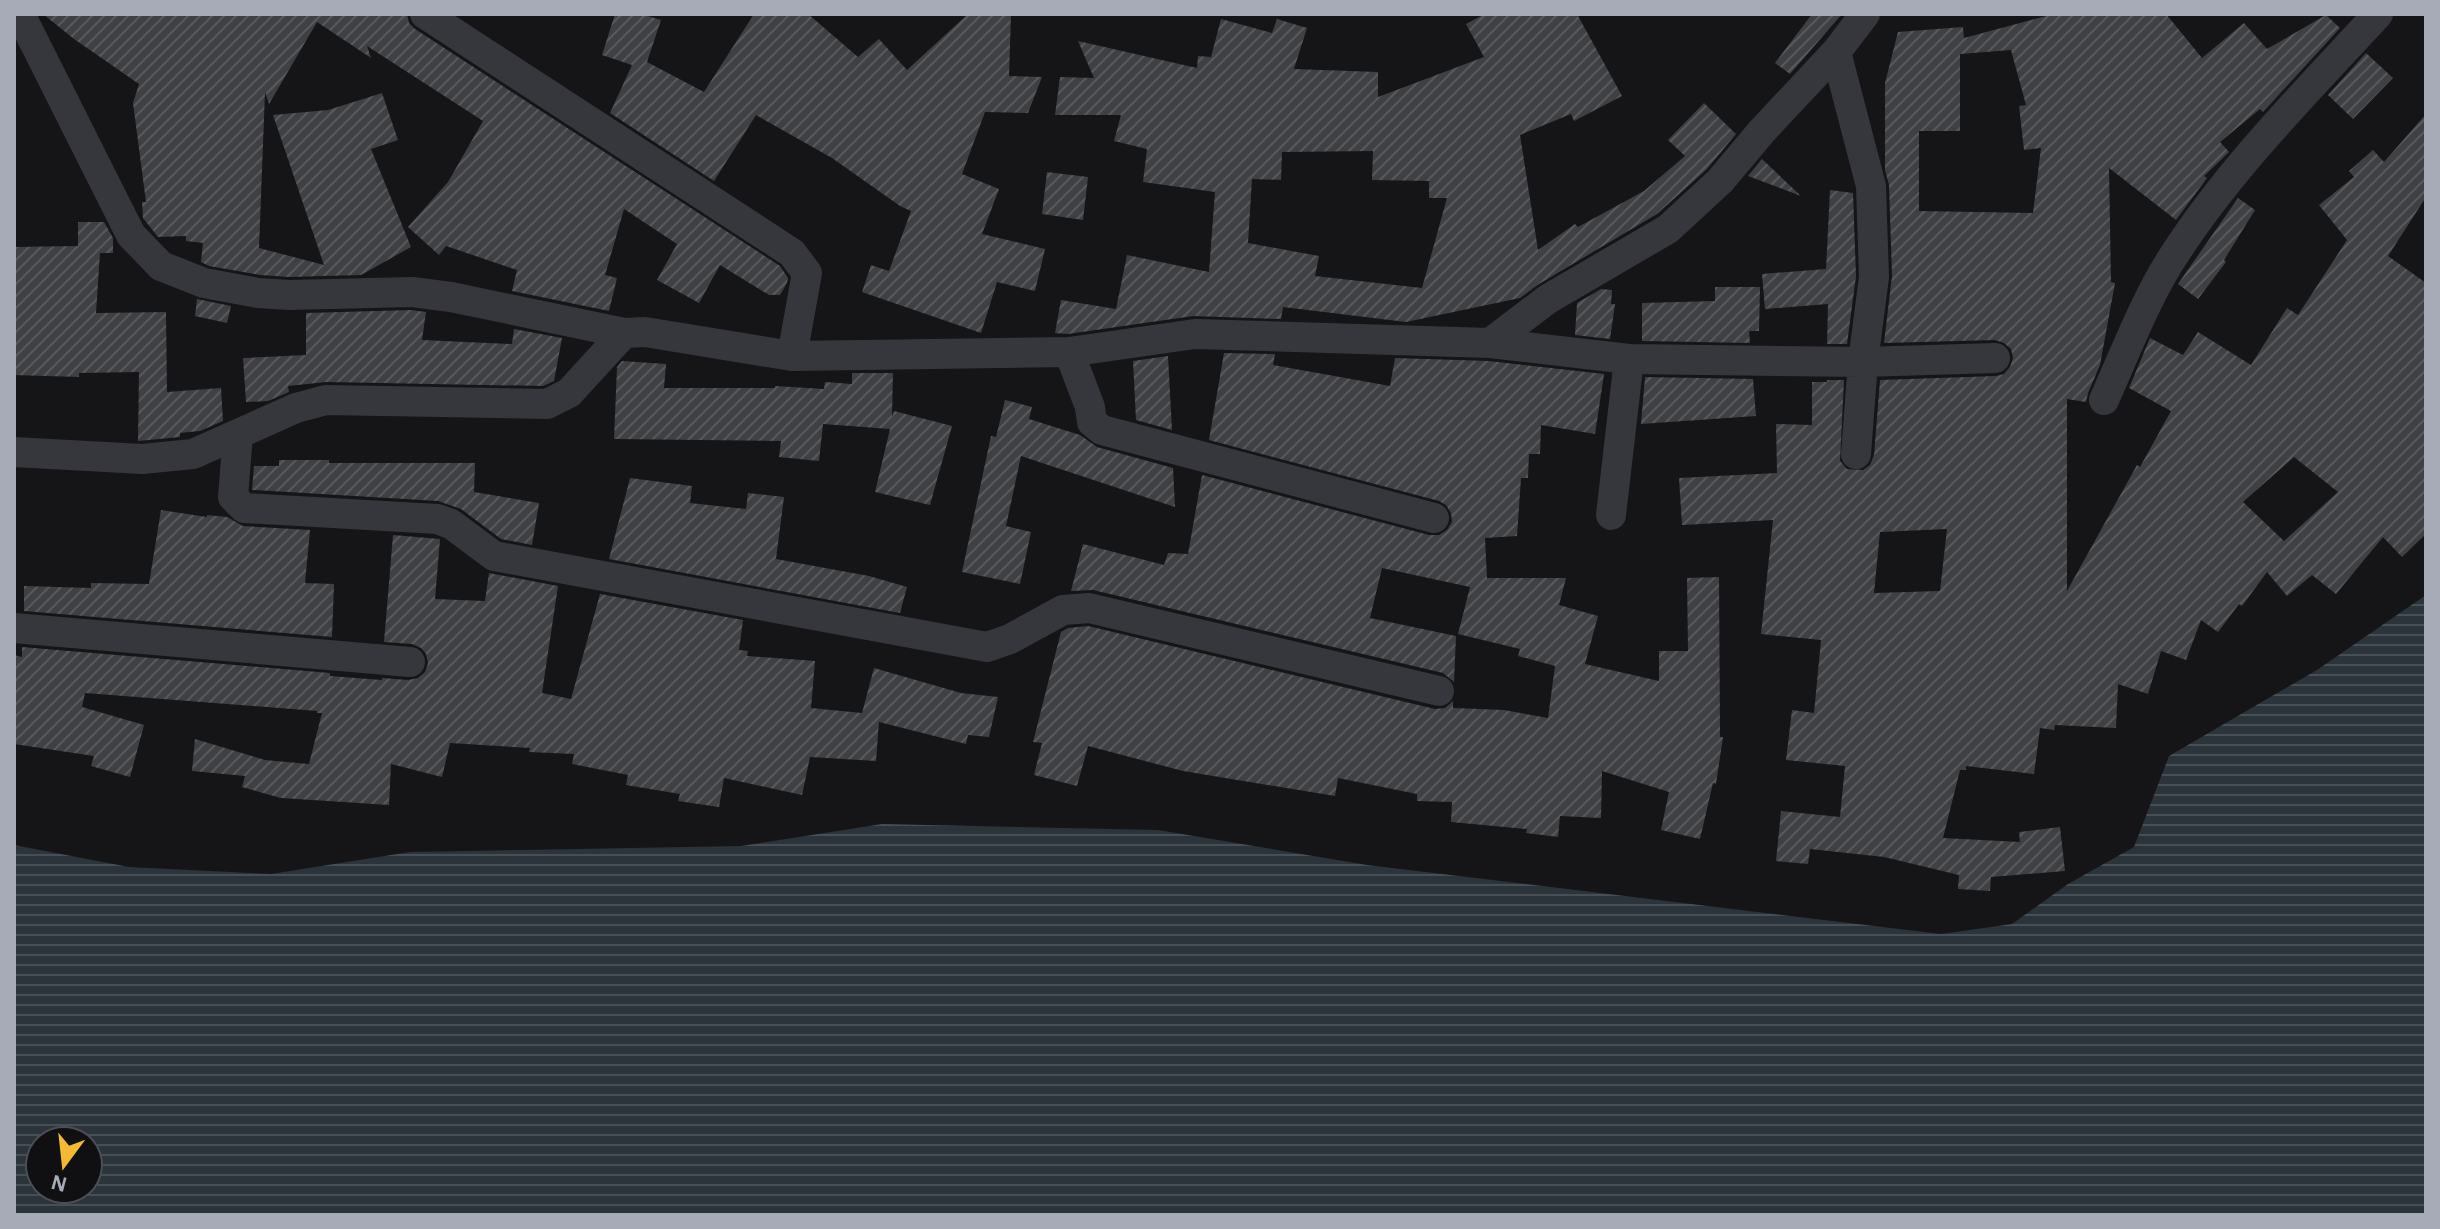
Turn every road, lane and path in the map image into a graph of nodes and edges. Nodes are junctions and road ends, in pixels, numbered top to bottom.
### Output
1 (20, 14) edge
2 (425, 14) edge
3 (1865, 14) edge
4 (2378, 14) edge
5 (1836, 52) junction
6 (624, 333) junction
7 (1490, 343) junction
8 (1069, 352) junction
9 (792, 356) junction
10 (1995, 358) dead end
11 (1629, 359) junction
12 (1863, 362) junction
13 (2104, 400) dead end
14 (238, 434) junction
15 (14, 452) edge
16 (1856, 454) dead end
17 (1611, 515) dead end
18 (1434, 518) dead end
19 (14, 628) edge
20 (410, 662) dead end
21 (1439, 691) dead end

1 - 6 street
2 - 9 street
3 - 5 street
4 - 13 street
5 - 7 street
5 - 12 street
6 - 9 street
6 - 14 street
7 - 8 street
7 - 11 street
8 - 9 street
8 - 18 street
10 - 12 street
11 - 12 street
11 - 17 street
12 - 16 street
14 - 15 street
14 - 21 street
19 - 20 street

